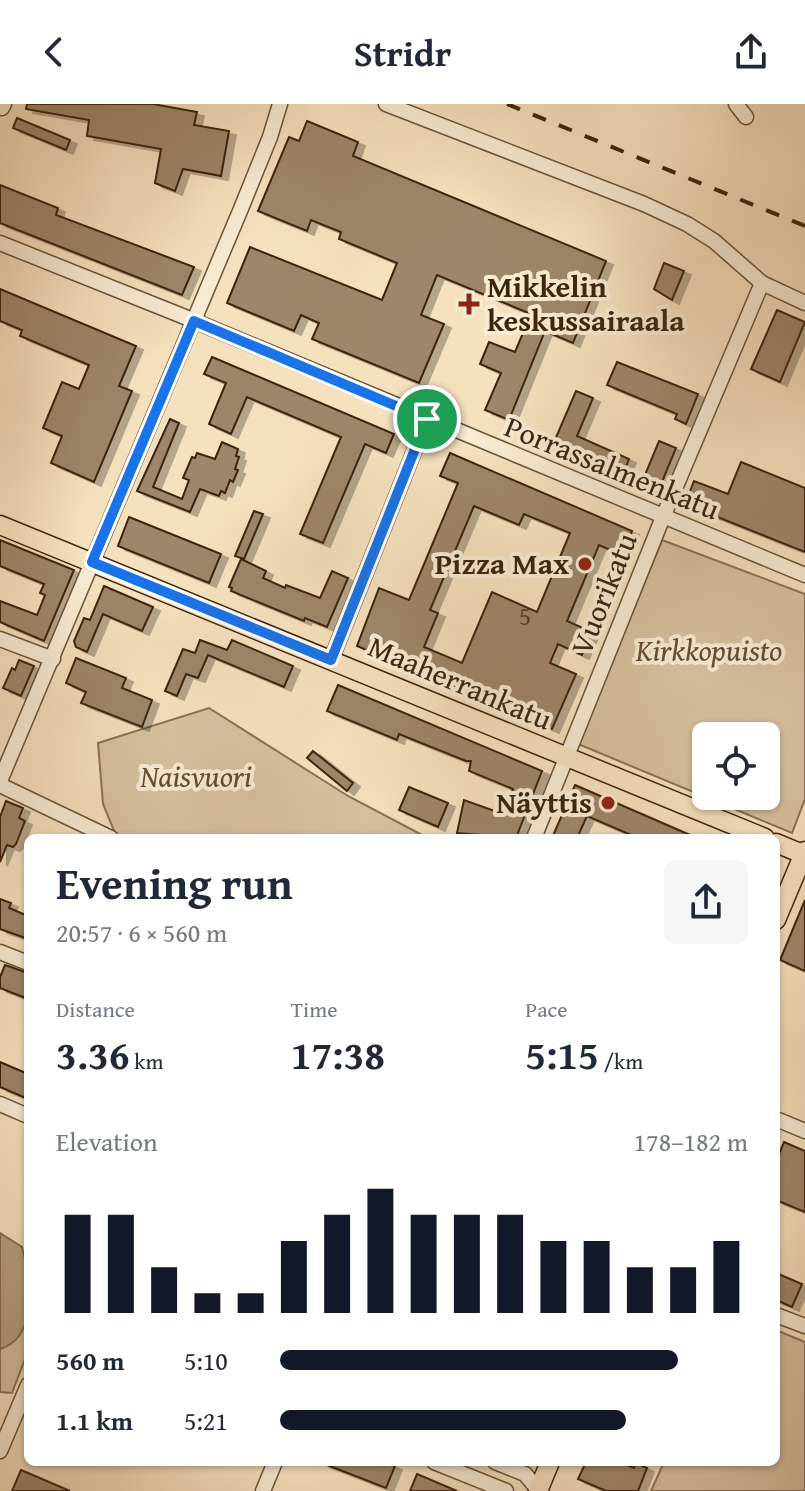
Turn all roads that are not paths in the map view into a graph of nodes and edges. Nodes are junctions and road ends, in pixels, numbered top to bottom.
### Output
1 (280, 104) edge
2 (386, 104) edge
3 (736, 104) edge
4 (746, 117) dead end
5 (0, 243) edge
6 (762, 283) junction
7 (805, 303) edge
8 (194, 321) junction
9 (427, 419) junction
10 (663, 517) junction
11 (0, 525) edge
12 (92, 562) junction
13 (805, 575) edge
14 (0, 639) edge
15 (53, 659) junction
16 (331, 660) junction
17 (566, 757) junction
18 (0, 783) edge
19 (103, 834) edge
20 (536, 834) edge
21 (755, 834) edge
22 (780, 844) edge
23 (805, 853) edge
24 (780, 911) edge
25 (0, 952) edge
26 (24, 961) edge
27 (0, 1104) edge
28 (24, 1114) edge
29 (780, 1121) edge
30 (805, 1131) edge
31 (780, 1317) edge
32 (805, 1326) edge
33 (24, 1394) edge
34 (0, 1451) edge
35 (273, 1466) edge
36 (444, 1466) edge
37 (505, 1466) edge
38 (548, 1466) edge
39 (263, 1491) edge
40 (506, 1491) edge
41 (538, 1491) edge

1 - 8 street
2 - 6 street
3 - 4 street
5 - 8 street, Porrassalmenkatu
6 - 7 street
6 - 10 street, Vuorikatu
8 - 9 street, Porrassalmenkatu
8 - 12 street
9 - 10 street, Porrassalmenkatu
9 - 16 street
10 - 13 street, Porrassalmenkatu
10 - 17 street, Vuorikatu
11 - 12 main road, Maaherrankatu
12 - 15 street
12 - 16 main road, Maaherrankatu
14 - 15 street
15 - 18 street
16 - 17 main road, Maaherrankatu
17 - 20 street, Vuorikatu
17 - 21 main road, Maaherrankatu
18 - 19 street
22 - 23 main road
23 - 24 main road
25 - 26 street
27 - 28 street
29 - 30 street
31 - 32 street
33 - 34 street
35 - 39 street
36 - 40 street
37 - 41 street
38 - 41 main road

